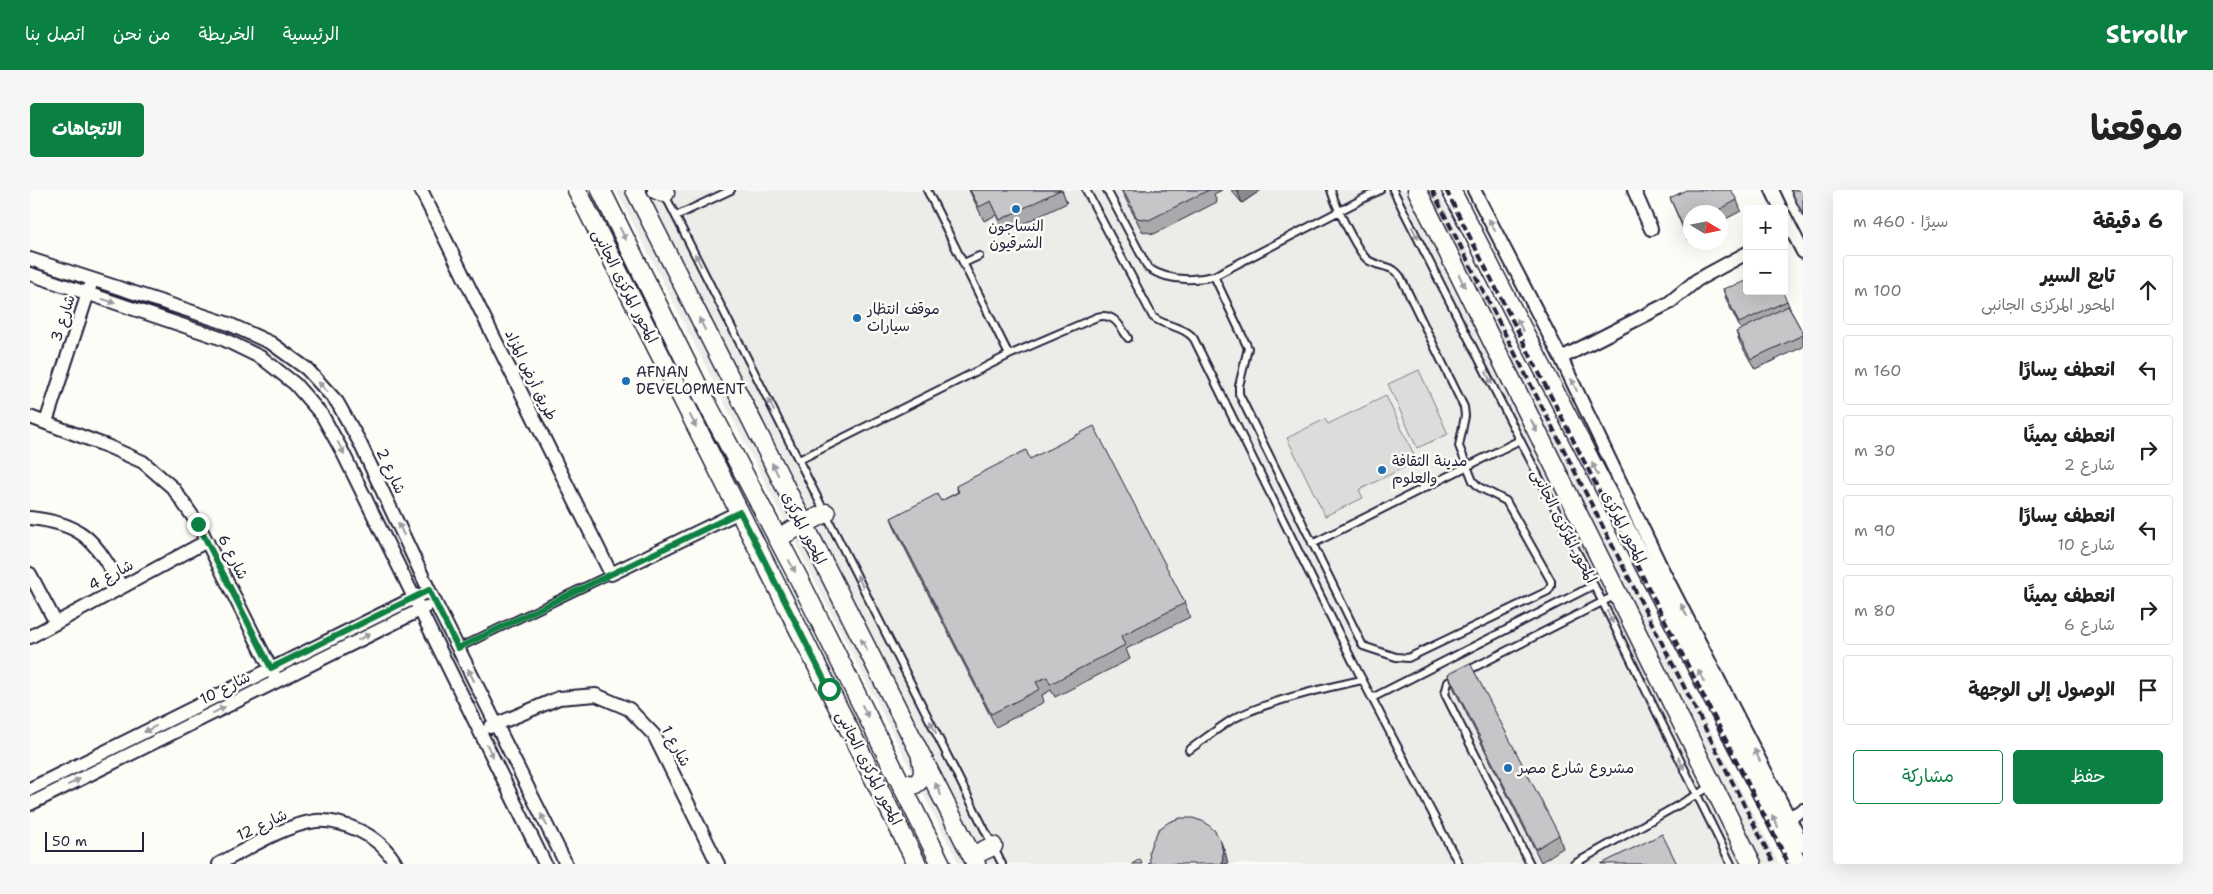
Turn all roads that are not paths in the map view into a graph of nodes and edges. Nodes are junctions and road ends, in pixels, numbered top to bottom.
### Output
1 (421, 190) edge
2 (577, 190) edge
3 (601, 190) edge
4 (635, 190) edge
5 (731, 190) edge
6 (927, 190) edge
7 (1086, 190) edge
8 (1107, 190) edge
9 (1331, 190) edge
10 (1380, 190) edge
11 (1393, 190) edge
12 (1417, 190) edge
13 (1451, 190) edge
14 (1474, 190) edge
15 (1634, 190) edge
16 (1772, 190) edge
17 (664, 191) edge
18 (1779, 205) edge
19 (1339, 211) junction
20 (676, 216) junction
21 (1651, 229) dead end
22 (1788, 231) edge
23 (1803, 250) edge
24 (1743, 255) edge
25 (979, 256) dead end
26 (30, 259) edge
27 (964, 263) junction
28 (30, 274) edge
29 (1214, 276) junction
30 (92, 280) junction
31 (133, 293) junction
32 (88, 294) junction
33 (127, 307) junction
34 (1128, 338) dead end
35 (271, 343) junction
36 (1009, 355) junction
37 (262, 358) junction
38 (1561, 358) junction
39 (674, 382) junction
40 (698, 386) junction
41 (30, 417) edge
42 (46, 422) junction
43 (1520, 440) junction
44 (799, 460) junction
45 (1466, 467) junction
46 (740, 512) junction
47 (826, 513) junction
48 (30, 518) edge
49 (802, 524) junction
50 (777, 538) junction
51 (207, 541) junction
52 (1312, 544) junction
53 (30, 574) edge
54 (611, 574) junction
55 (1594, 585) junction
56 (122, 587) junction
57 (432, 596) junction
58 (415, 598) junction
59 (1610, 598) junction
60 (420, 610) junction
61 (56, 623) junction
62 (30, 637) edge
63 (458, 648) junction
64 (271, 668) junction
65 (277, 680) junction
66 (1362, 680) junction
67 (1372, 698) junction
68 (496, 724) junction
69 (480, 731) junction
70 (918, 748) junction
71 (1189, 750) dead end
72 (901, 783) junction
73 (1713, 785) junction
74 (30, 789) edge
75 (1696, 794) junction
76 (30, 804) edge
77 (1803, 810) edge
78 (1788, 818) junction
79 (957, 827) junction
80 (1803, 845) edge
81 (993, 846) junction
82 (974, 860) edge
83 (940, 862) edge
84 (219, 864) edge
85 (396, 864) edge
86 (545, 864) edge
87 (566, 864) edge
88 (718, 864) edge
89 (917, 864) edge
90 (1002, 864) edge
91 (1459, 864) edge
92 (1530, 864) edge
93 (1574, 864) edge
94 (1730, 864) edge
95 (1752, 864) edge
96 (1798, 864) edge

1 - 54 street, طريق أرض المزاد
2 - 39 main road, المحور المركزى الجانبى
3 -> 40 main road, المحور المركزى
49 -> 4 main road, المحور المركزى
5 - 20 lane
6 - 27 lane
7 - 66 lane
8 - 29 lane
9 - 19 lane
10 - 19 lane
11 -> 43 lane, المحور المركزى الجانبى
12 -> 59 main road
96 -> 13 main road, المحور المركزى
38 -> 14 street
15 - 21 street
16 - 18 street
17 - 20 lane
19 - 29 lane
19 - 45 lane
44 -> 20 lane
22 - 23 street
24 - 38 street
25 - 27 lane
26 - 30 street, شارع 2
27 - 36 lane
28 - 32 street
29 - 52 lane
30 - 31 street, شارع 2
30 - 32 street, شارع 3
31 - 33 street
31 - 35 street, شارع 2
32 -> 33 street
32 - 42 street, شارع 3
33 - 37 street
34 - 36 lane
35 - 37 street
57 -> 35 street, شارع 2
36 - 44 lane
37 -> 58 street
78 -> 38 street
39 - 40 main road
39 -> 46 main road, المحور المركزى الجانبى
40 - 50 main road, المحور المركزى
41 - 42 street, شارع 6
42 - 51 street, شارع 6
43 - 45 lane
43 - 55 lane, المحور المركزى الجانبى
44 - 47 lane
45 - 52 lane
45 - 52 lane
46 - 54 street
46 - 89 main road, المحور المركزى الجانبى
47 - 49 main road
81 -> 47 lane
48 - 56 street
49 - 50 main road
70 -> 49 main road, المحور المركزى
50 -> 72 main road, المحور المركزى
51 - 56 street, شارع 4
51 - 64 street, شارع 6
53 - 61 street
54 - 63 lane
55 - 59 lane, المحور المركزى الجانبى
55 - 67 lane
56 - 61 street, شارع 4
57 - 58 street, شارع 10
57 - 60 street, شارع 10
57 - 63 street, شارع 2
58 - 60 street
58 - 64 street, شارع 10
59 - 73 main road
59 -> 75 lane, المحور المركزى الجانبى
59 - 92 lane
65 -> 60 street, شارع 10
60 - 69 street
61 - 62 street, شارع 4
68 -> 63 street, شارع 2
64 - 65 street, شارع 6
64 -> 74 street, شارع 10
76 -> 65 street, شارع 10
66 - 67 lane
66 - 71 lane
67 - 91 lane
68 - 69 street, شارع 1
87 -> 68 street, شارع 2
68 - 88 street, شارع 1
69 -> 86 street
70 - 72 main road
79 -> 70 main road, المحور المركزى
72 - 83 main road, المحور المركزى
73 - 75 lane
73 - 95 main road
75 - 93 lane
75 - 94 lane, المحور المركزى الجانبى
77 - 78 street
78 - 80 street
79 - 82 main road, المحور المركزى
79 - 83 main road
81 - 82 main road
81 - 90 lane
84 - 85 street, شارع 12

